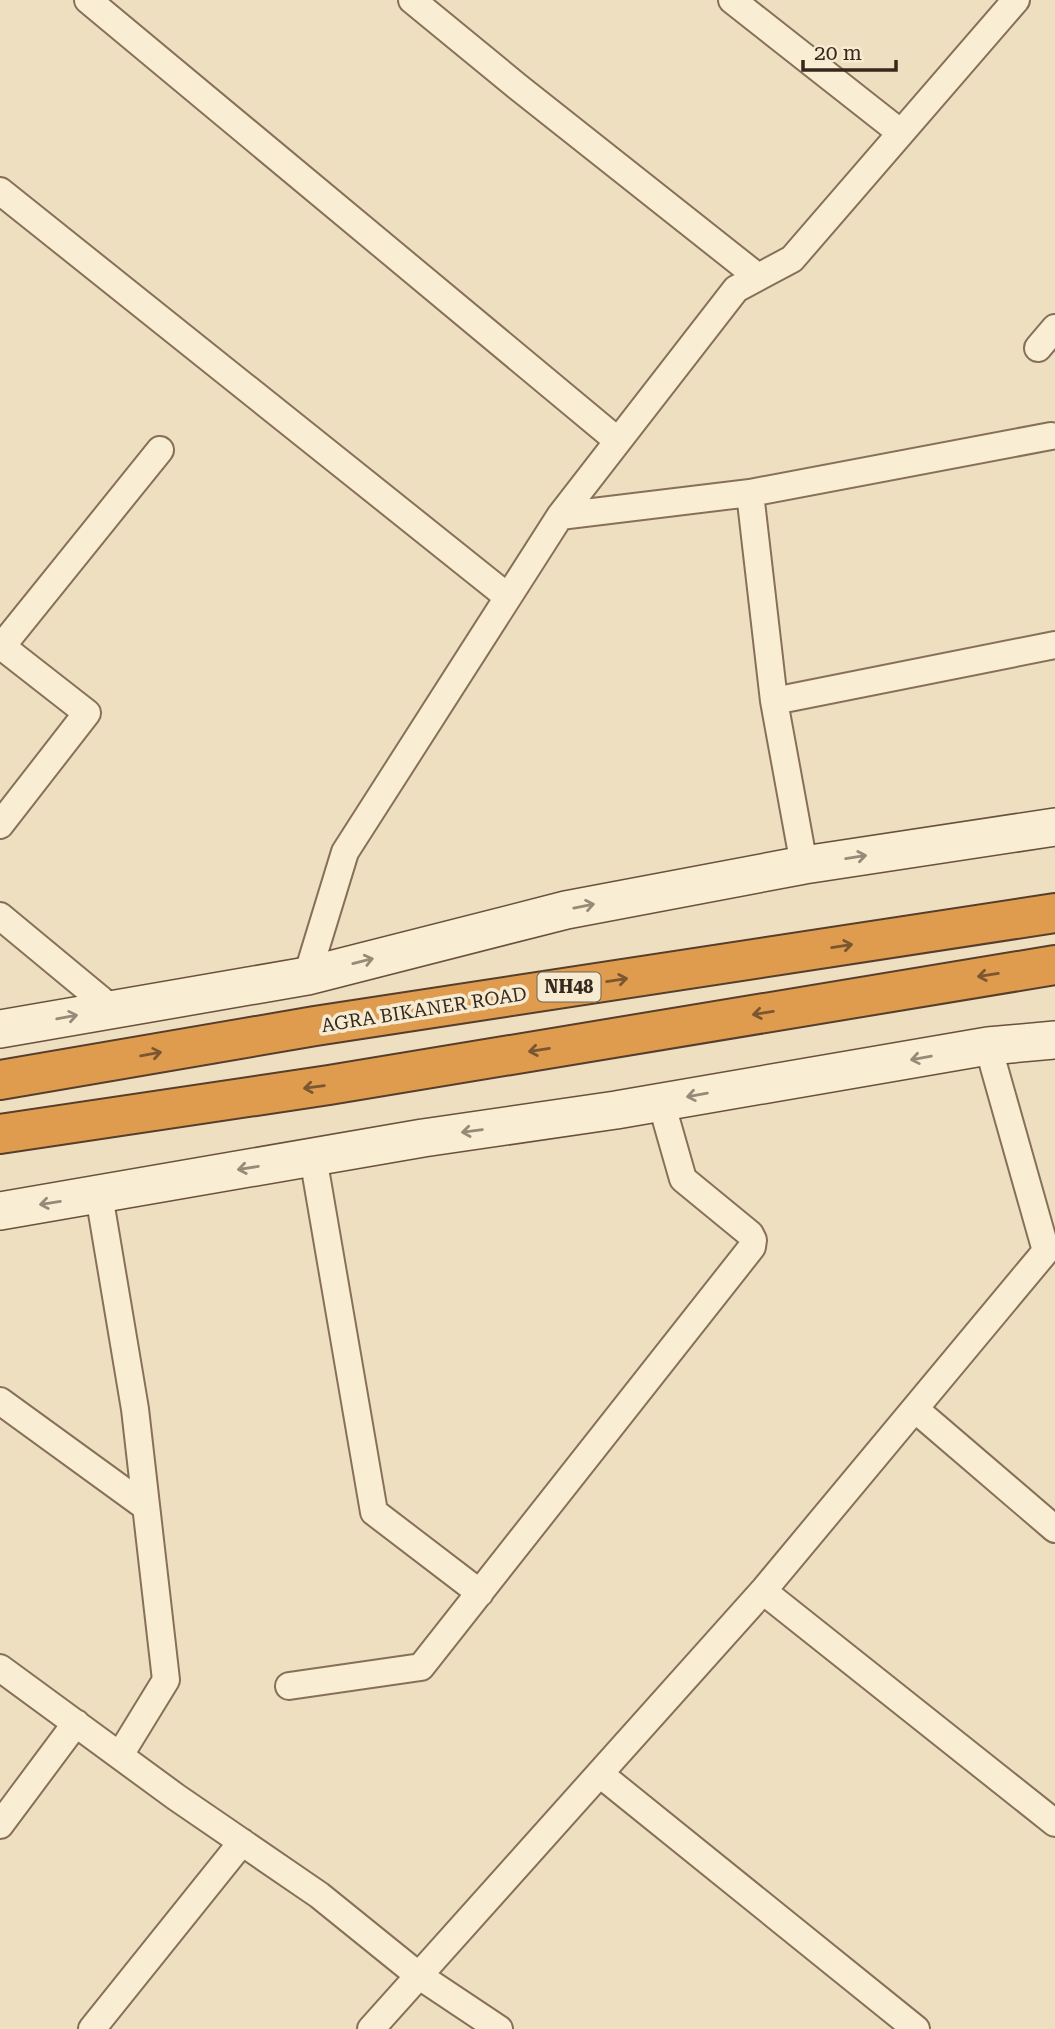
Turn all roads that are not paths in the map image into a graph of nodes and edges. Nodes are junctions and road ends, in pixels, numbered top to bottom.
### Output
1 (412, 0) edge
2 (732, 0) edge
3 (1016, 0) edge
4 (91, 1) edge
5 (901, 133) junction
6 (0, 191) edge
7 (758, 277) junction
8 (1051, 436) dead end
9 (618, 442) junction
10 (160, 450) dead end
11 (750, 494) junction
12 (560, 516) junction
13 (508, 597) junction
14 (1055, 645) edge
15 (1, 646) edge
16 (774, 701) junction
17 (0, 825) edge
18 (1055, 827) edge
19 (804, 865) junction
20 (1055, 913) edge
21 (0, 916) edge
22 (1055, 965) edge
23 (307, 976) junction
24 (111, 1008) junction
25 (0, 1029) edge
26 (1055, 1040) edge
27 (988, 1046) junction
28 (0, 1080) edge
29 (661, 1102) junction
30 (0, 1134) edge
31 (313, 1157) junction
32 (99, 1195) junction
33 (0, 1211) edge
34 (1051, 1255) edge
35 (0, 1401) edge
36 (915, 1409) junction
37 (146, 1507) junction
38 (1055, 1529) edge
39 (763, 1591) junction
40 (480, 1593) junction
41 (0, 1668) edge
42 (289, 1686) dead end
43 (76, 1723) junction
44 (120, 1755) junction
45 (600, 1774) junction
46 (1055, 1823) edge
47 (0, 1825) edge
48 (242, 1842) junction
49 (418, 1975) junction
50 (92, 2029) edge
51 (371, 2029) edge
52 (499, 2029) edge
53 (916, 2029) edge

1 - 7 street
2 - 5 street
3 - 5 street
4 - 9 street
5 - 7 street
6 - 13 street
7 - 9 street
8 - 11 street
9 - 12 street
10 - 15 street
11 - 12 street
11 - 16 street
12 - 13 street
13 - 23 street
14 - 16 street
15 - 17 street
16 - 19 street
19 -> 18 street
23 -> 19 street
28 -> 20 highway, AGRA BIKANER ROAD / NH48
21 - 24 street
22 -> 30 highway
23 - 24 street
25 -> 24 street
26 - 27 street
27 -> 29 street
27 - 34 street
29 -> 31 street
29 - 40 street
31 -> 32 street
31 - 40 street
32 -> 33 street
32 - 37 street
34 - 36 street
35 - 37 street
36 - 38 street
36 - 39 street
37 - 44 street
39 - 45 street
39 - 46 street
40 - 42 street
41 - 43 street
43 - 44 street
43 - 47 street
44 - 48 street
45 - 49 street
45 - 53 street
48 - 49 street
48 - 50 street
49 - 51 street
49 - 52 street

